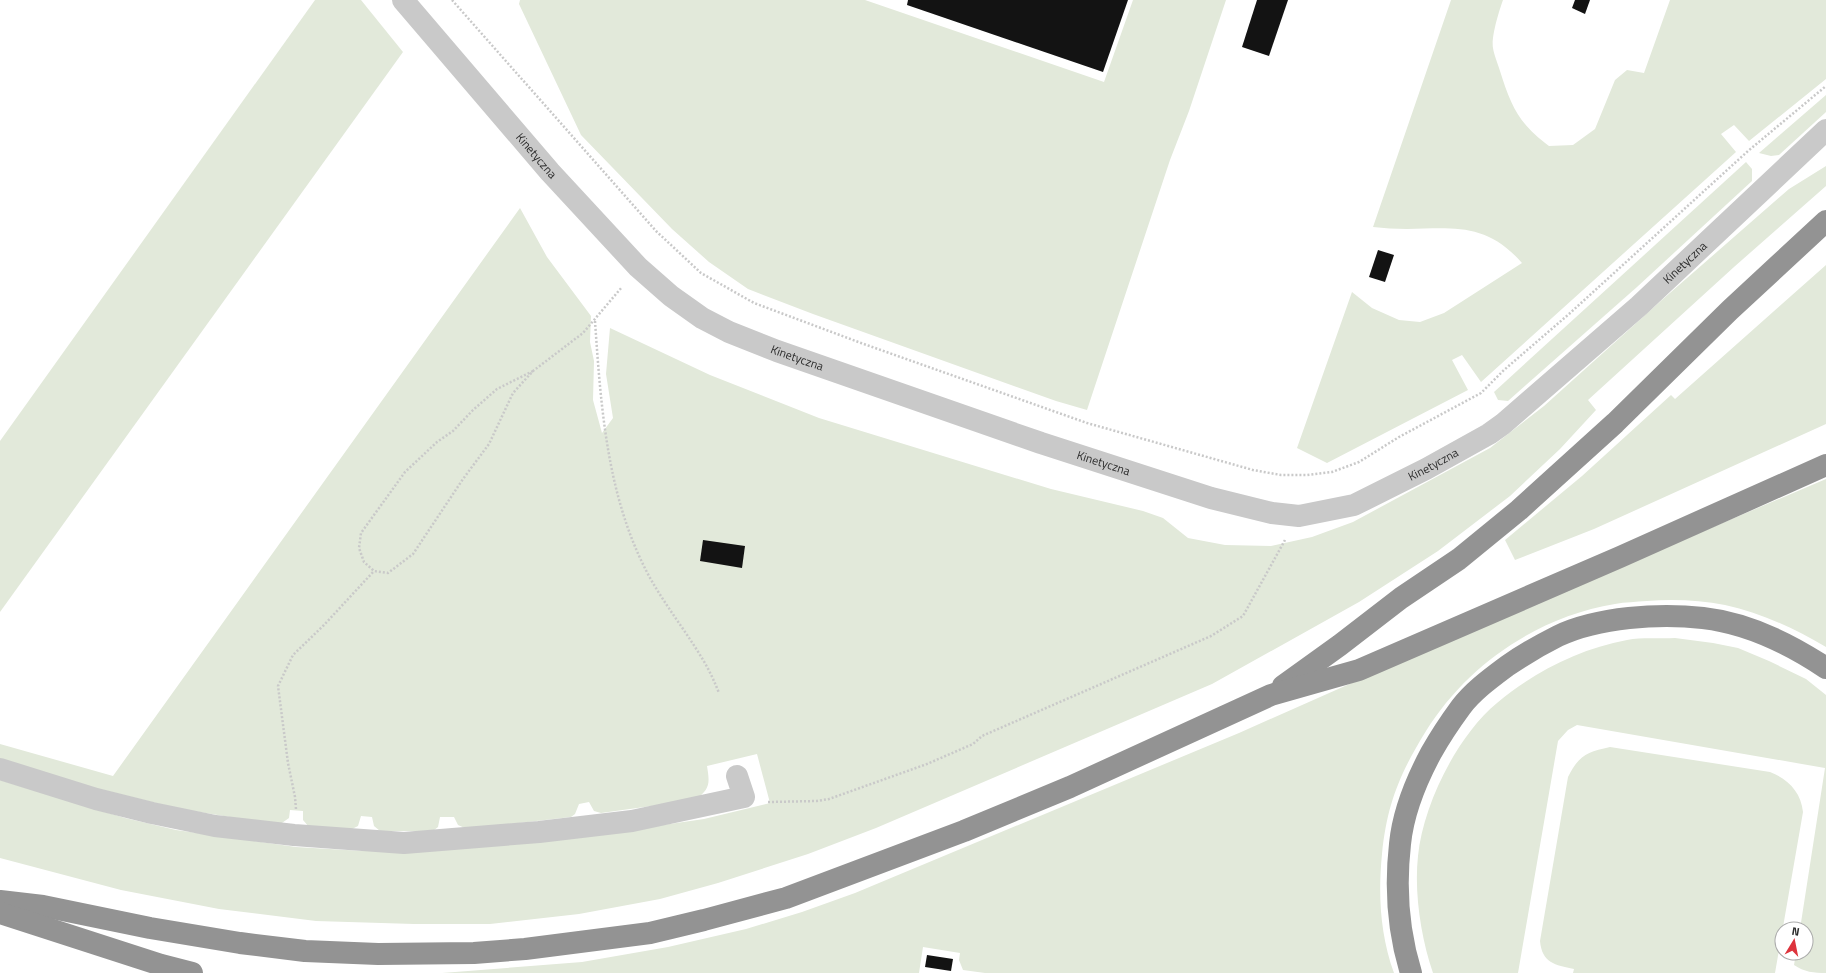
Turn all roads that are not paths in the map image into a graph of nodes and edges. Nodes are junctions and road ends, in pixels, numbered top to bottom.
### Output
1 (403, 0) edge
2 (1826, 130) edge
3 (1826, 221) edge
4 (1826, 465) edge
5 (1826, 668) edge
6 (1271, 695) junction
7 (0, 769) edge
8 (738, 776) dead end
9 (0, 901) edge
10 (0, 913) edge
11 (192, 973) edge
12 (1411, 973) edge

1 - 2 street, Kinetyczna
3 - 6 highway
4 - 6 highway
5 - 12 highway
6 - 9 highway
7 - 8 street
10 - 11 highway

